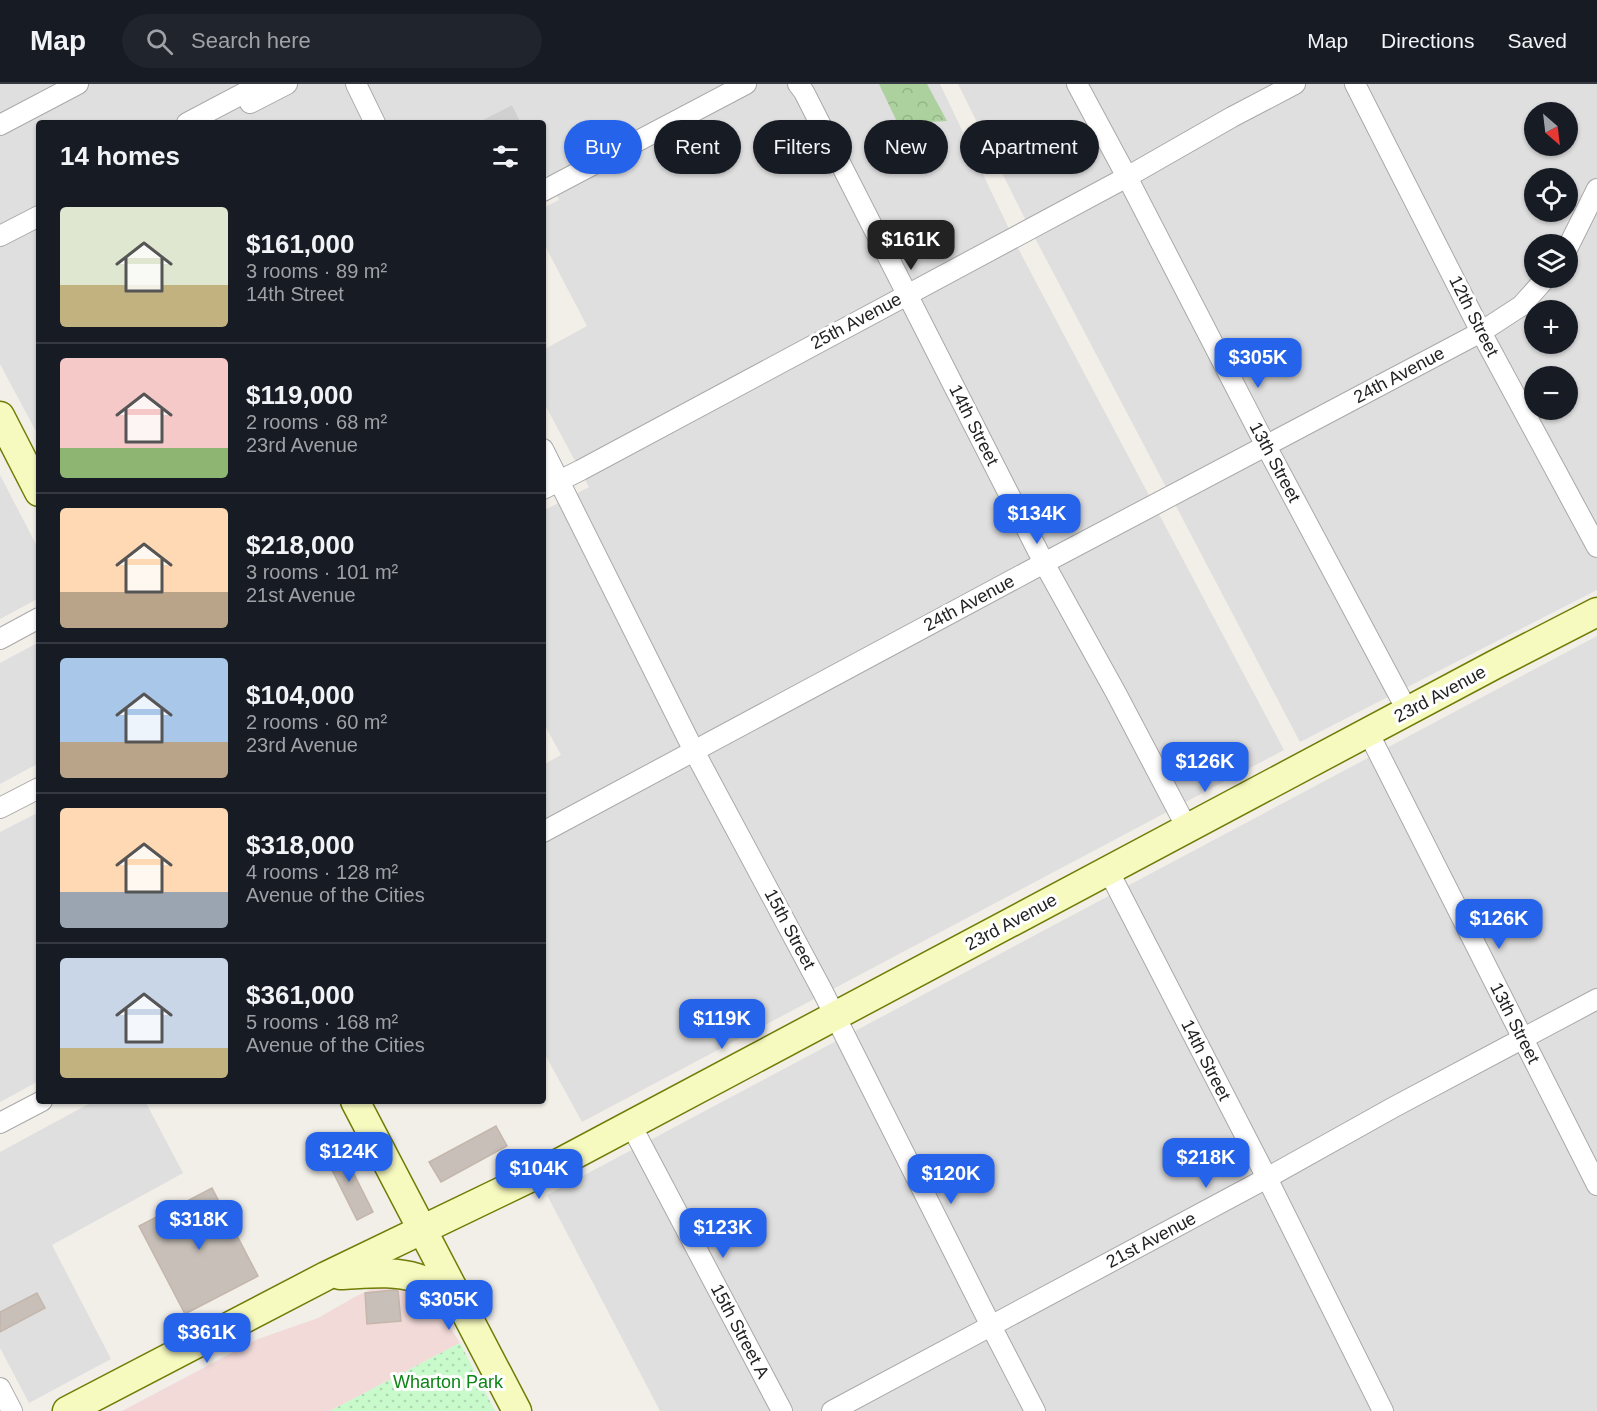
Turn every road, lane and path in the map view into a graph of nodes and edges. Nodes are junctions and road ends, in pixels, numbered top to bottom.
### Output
1 (78, 84) edge
2 (261, 84) edge
3 (286, 84) edge
4 (356, 84) edge
5 (746, 84) edge
6 (798, 84) edge
7 (1077, 84) edge
8 (1295, 84) edge
9 (1355, 84) edge
10 (193, 120) edge
11 (219, 120) edge
12 (374, 120) edge
13 (0, 125) edge
14 (1127, 177) junction
15 (546, 189) edge
16 (1597, 189) edge
17 (36, 204) edge
18 (36, 218) edge
19 (0, 222) edge
20 (1574, 234) edge
21 (0, 236) edge
22 (1537, 288) edge
23 (908, 294) junction
24 (1481, 332) junction
25 (0, 416) edge
26 (1266, 446) junction
27 (33, 462) edge
28 (546, 462) edge
29 (36, 477) edge
30 (551, 485) edge
31 (1597, 547) edge
32 (1044, 563) junction
33 (1597, 612) edge
34 (36, 620) edge
35 (0, 639) edge
36 (1408, 712) junction
37 (1368, 732) junction
38 (694, 751) junction
39 (36, 790) edge
40 (0, 808) edge
41 (1187, 828) junction
42 (546, 830) edge
43 (1108, 870) junction
44 (1597, 999) edge
45 (835, 1016) junction
46 (1523, 1038) junction
47 (36, 1104) edge
48 (357, 1104) edge
49 (0, 1123) edge
50 (631, 1125) junction
51 (1267, 1178) junction
52 (1597, 1185) edge
53 (423, 1230) junction
54 (326, 1275) junction
55 (459, 1301) junction
56 (991, 1326) junction
57 (0, 1388) edge
58 (12, 1411) edge
59 (67, 1411) edge
60 (517, 1411) edge
61 (782, 1411) edge
62 (832, 1411) edge
63 (1035, 1411) edge
64 (1383, 1411) edge

1 - 13 street
2 - 10 street
3 - 11 street
4 - 12 street
5 - 15 street
6 - 23 street, 14th Street
7 - 14 street, 13th Street
8 - 14 street, 25th Avenue
9 - 24 street, 12th Street
14 - 23 street, 25th Avenue
14 - 26 street, 13th Street
16 - 20 street
17 - 19 street
18 - 21 street
22 - 24 street, 24th Avenue
23 - 30 street, 25th Avenue
23 - 32 street, 14th Street
24 - 26 street, 24th Avenue
24 - 31 street, 12th Street
25 - 27 street
26 - 32 street, 24th Avenue
26 - 36 street, 13th Street
27 - 29 street
28 - 30 street, 15th Street
30 - 38 street, 15th Street
32 - 38 street, 24th Avenue
32 - 41 street, 14th Street
33 - 36 street, 23rd Avenue
34 - 35 street
36 - 37 street, 23rd Avenue
37 - 41 street, 23rd Avenue
37 - 46 street, 13th Street
38 - 42 street, 24th Avenue
38 - 45 street, 15th Street
39 - 40 street
41 - 43 street, 23rd Avenue
43 - 45 street, 23rd Avenue
43 - 51 street, 14th Street
44 - 46 street, 21st Avenue
45 - 50 street, 23rd Avenue
45 - 56 street, 15th Street
46 - 51 street, 21st Avenue
46 - 52 street, 13th Street
47 - 49 street
48 - 53 street
50 - 53 street, 23rd Avenue
50 - 61 street, 15th Street A
51 - 56 street, 21st Avenue
51 - 64 street, 14th Street
53 - 54 street, 23rd Avenue
53 - 55 street
54 - 55 street
54 - 59 street, 23rd Avenue
55 - 60 street
56 - 62 street, 21st Avenue
56 - 63 street, 15th Street
57 - 58 street

